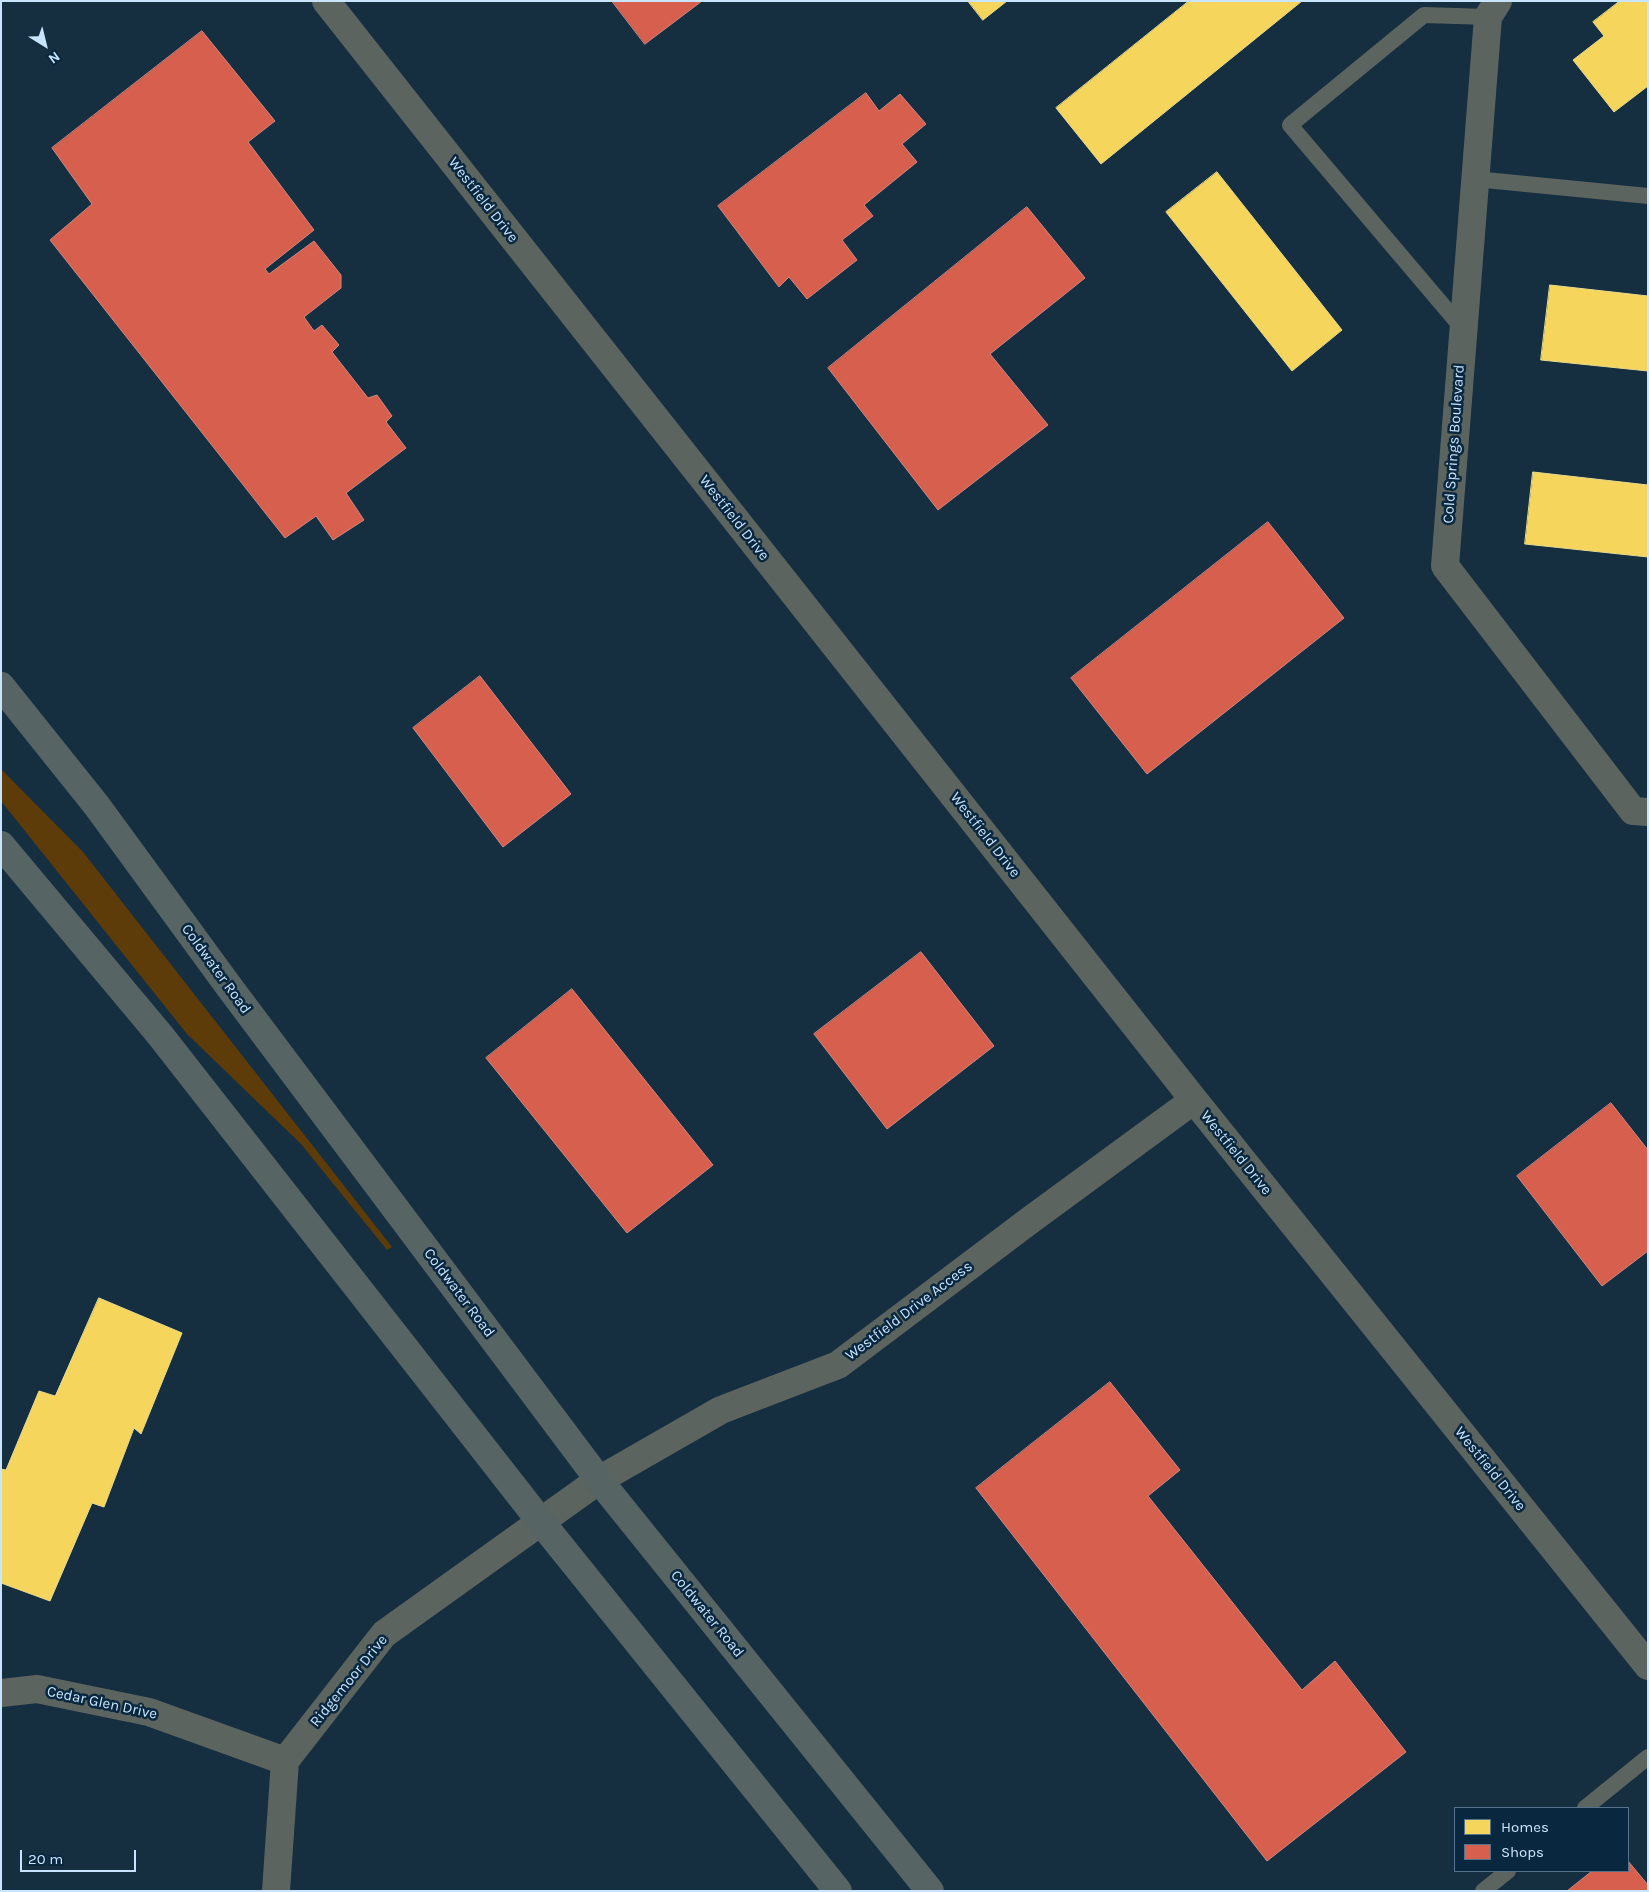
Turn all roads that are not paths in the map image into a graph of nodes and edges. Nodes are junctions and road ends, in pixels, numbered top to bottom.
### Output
1 (326, 1) edge
2 (1493, 9) edge
3 (1475, 179) junction
4 (1648, 196) edge
5 (1463, 329) junction
6 (1, 686) edge
7 (1648, 812) edge
8 (1, 844) edge
9 (1194, 1100) junction
10 (599, 1480) junction
11 (541, 1522) junction
12 (1648, 1666) edge
13 (1, 1693) edge
14 (1648, 1757) edge
15 (285, 1761) junction
16 (1586, 1807) edge
17 (1507, 1872) edge
18 (276, 1891) edge
19 (838, 1891) edge
20 (930, 1891) edge
21 (1483, 1891) edge

1 - 9 street, Westfield Drive
2 - 3 street, Cold Springs Boulevard
2 - 5 lane
3 - 4 lane
3 - 5 street, Cold Springs Boulevard
5 - 7 street, Cold Springs Boulevard
6 - 10 main road, Coldwater Road
8 - 11 main road
9 - 10 street, Westfield Drive Access
9 - 12 street, Westfield Drive
10 - 11 street, Ridgemoor Drive
10 - 20 main road, Coldwater Road
11 - 15 street, Ridgemoor Drive
11 - 19 main road
13 - 15 street, Cedar Glen Drive
14 - 16 lane
15 - 18 street
17 - 21 lane

